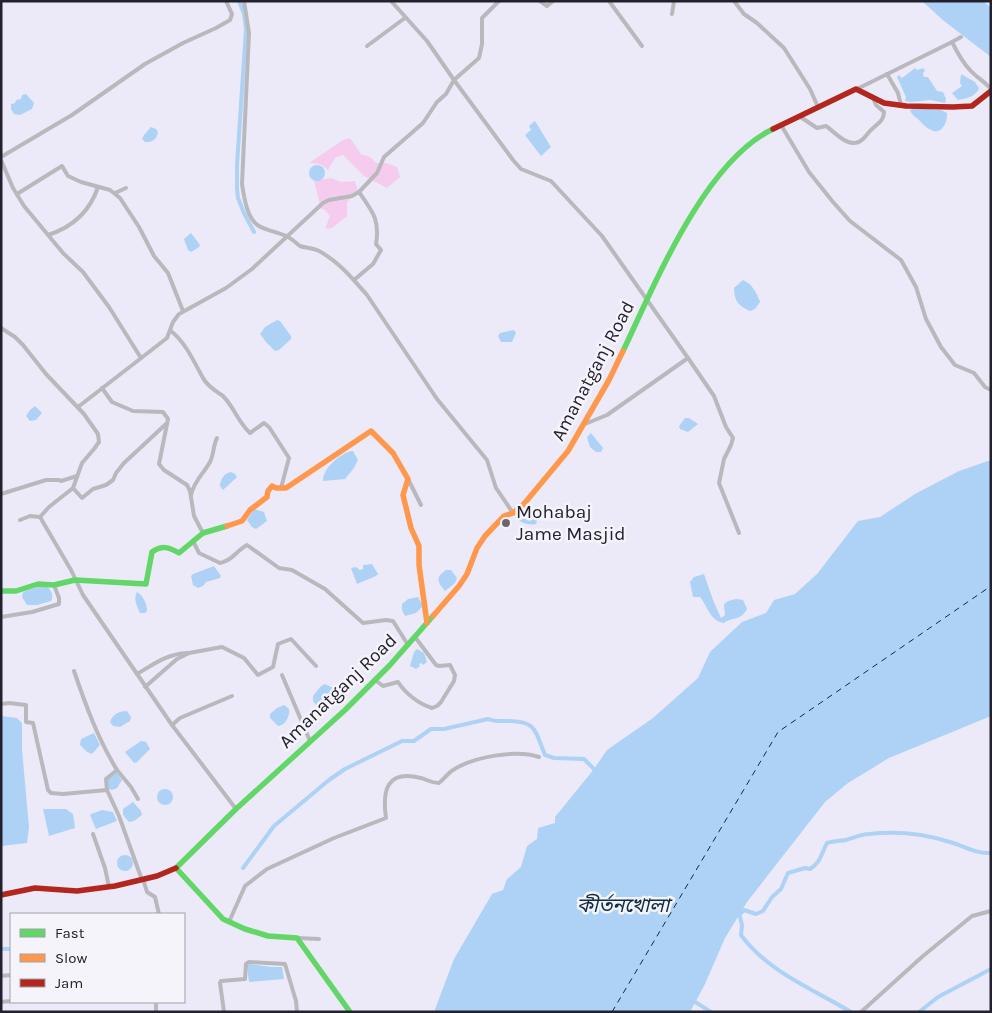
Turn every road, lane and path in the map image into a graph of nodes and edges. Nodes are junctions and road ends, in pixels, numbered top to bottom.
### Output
1 (226, 1) edge
2 (244, 1) edge
3 (391, 1) edge
4 (499, 1) edge
5 (540, 1) edge
6 (553, 1) edge
7 (609, 1) edge
8 (674, 1) edge
9 (734, 1) edge
10 (672, 14) dead end
11 (405, 18) junction
12 (961, 37) dead end
13 (952, 42) junction
14 (367, 46) dead end
15 (642, 46) dead end
16 (887, 74) junction
17 (454, 80) junction
18 (856, 89) junction
19 (991, 90) edge
20 (873, 98) junction
21 (901, 105) junction
22 (818, 107) junction
23 (799, 116) junction
24 (781, 125) junction
25 (1, 159) edge
26 (98, 187) junction
27 (126, 188) dead end
28 (359, 192) junction
29 (115, 193) junction
30 (17, 194) junction
31 (48, 235) junction
32 (287, 237) junction
33 (354, 280) junction
34 (648, 299) junction
35 (183, 312) junction
36 (1, 328) edge
37 (171, 331) junction
38 (141, 358) junction
39 (688, 358) junction
40 (102, 388) junction
41 (991, 390) edge
42 (78, 408) junction
43 (167, 424) junction
44 (585, 424) junction
45 (218, 438) dead end
46 (77, 476) junction
47 (408, 479) junction
48 (73, 488) junction
49 (281, 489) junction
50 (1, 494) edge
51 (190, 499) junction
52 (421, 505) dead end
53 (513, 514) junction
54 (40, 517) junction
55 (20, 520) dead end
56 (204, 533) junction
57 (739, 534) dead end
58 (193, 541) junction
59 (75, 580) junction
60 (54, 585) junction
61 (1, 590) edge
62 (1, 617) edge
63 (427, 623) junction
64 (415, 637) junction
65 (408, 645) junction
66 (189, 653) junction
67 (316, 666) dead end
68 (74, 672) dead end
69 (137, 674) junction
70 (282, 675) dead end
71 (375, 680) junction
72 (145, 687) junction
73 (232, 696) dead end
74 (1, 704) edge
75 (172, 725) junction
76 (310, 741) junction
77 (539, 757) dead end
78 (117, 770) junction
79 (107, 790) junction
80 (138, 800) dead end
81 (236, 809) junction
82 (93, 834) dead end
83 (176, 868) junction
84 (142, 880) junction
85 (109, 887) junction
86 (1, 895) edge
87 (991, 911) edge
88 (159, 913) edge
89 (229, 922) junction
90 (297, 938) junction
91 (319, 938) dead end
92 (156, 1005) dead end
93 (156, 1012) edge
94 (224, 1012) edge
95 (297, 1012) edge
96 (350, 1012) edge
97 (861, 1012) edge

1 - 25 street
2 - 32 street
3 - 11 street
4 - 17 street
5 - 6 street
7 - 15 street
8 - 10 street
9 - 22 street
11 - 14 street
11 - 17 street
12 - 13 street
13 - 16 street
13 - 19 street
16 - 18 street
16 - 21 street
17 - 28 street
17 - 34 street
18 - 20 main road
18 - 22 main road, Amanatganj Road
19 - 21 main road
20 - 21 main road
20 - 23 street
22 - 23 main road, Amanatganj Road
23 - 24 main road, Amanatganj Road
24 - 34 main road, Amanatganj Road
24 - 41 street
25 - 30 street
26 - 29 street
26 - 30 street
26 - 31 street
27 - 29 street
28 - 32 street
28 - 33 street
29 - 35 street
30 - 31 street
31 - 38 street
32 - 33 street
32 - 35 street
33 - 53 street
34 - 39 street
34 - 44 main road, Amanatganj Road
35 - 37 street
36 - 42 street
37 - 38 street
37 - 49 street
38 - 40 street
39 - 44 street
39 - 57 street
40 - 42 street
40 - 43 street
42 - 46 street
43 - 48 street
43 - 51 street
44 - 53 main road, Amanatganj Road
45 - 51 street
46 - 48 street
46 - 50 street
47 - 49 main road
47 - 52 street
47 - 63 main road
48 - 54 street
49 - 56 main road
51 - 56 street
53 - 63 main road, Amanatganj Road
54 - 55 street
54 - 59 street
56 - 58 main road
58 - 59 main road
58 - 65 street
59 - 60 main road
59 - 69 street
60 - 61 main road
60 - 62 street
63 - 64 main road, Amanatganj Road
64 - 65 main road, Amanatganj Road
64 - 71 street
65 - 71 main road, Amanatganj Road
66 - 67 street
66 - 69 street
66 - 72 street
68 - 78 street
69 - 72 street
70 - 76 street
71 - 76 main road, Amanatganj Road
72 - 75 street
73 - 75 street
74 - 79 street
75 - 81 street
76 - 81 main road, Amanatganj Road
77 - 89 street
78 - 79 street
78 - 80 street
79 - 84 street
81 - 83 main road, Amanatganj Road
82 - 85 street
83 - 84 main road, Amanatganj Road
83 - 89 main road
84 - 85 main road, Amanatganj Road
84 - 88 street
85 - 86 main road, Amanatganj Road
87 - 97 street
89 - 90 main road
90 - 91 street
90 - 96 main road
92 - 93 street
94 - 95 street

